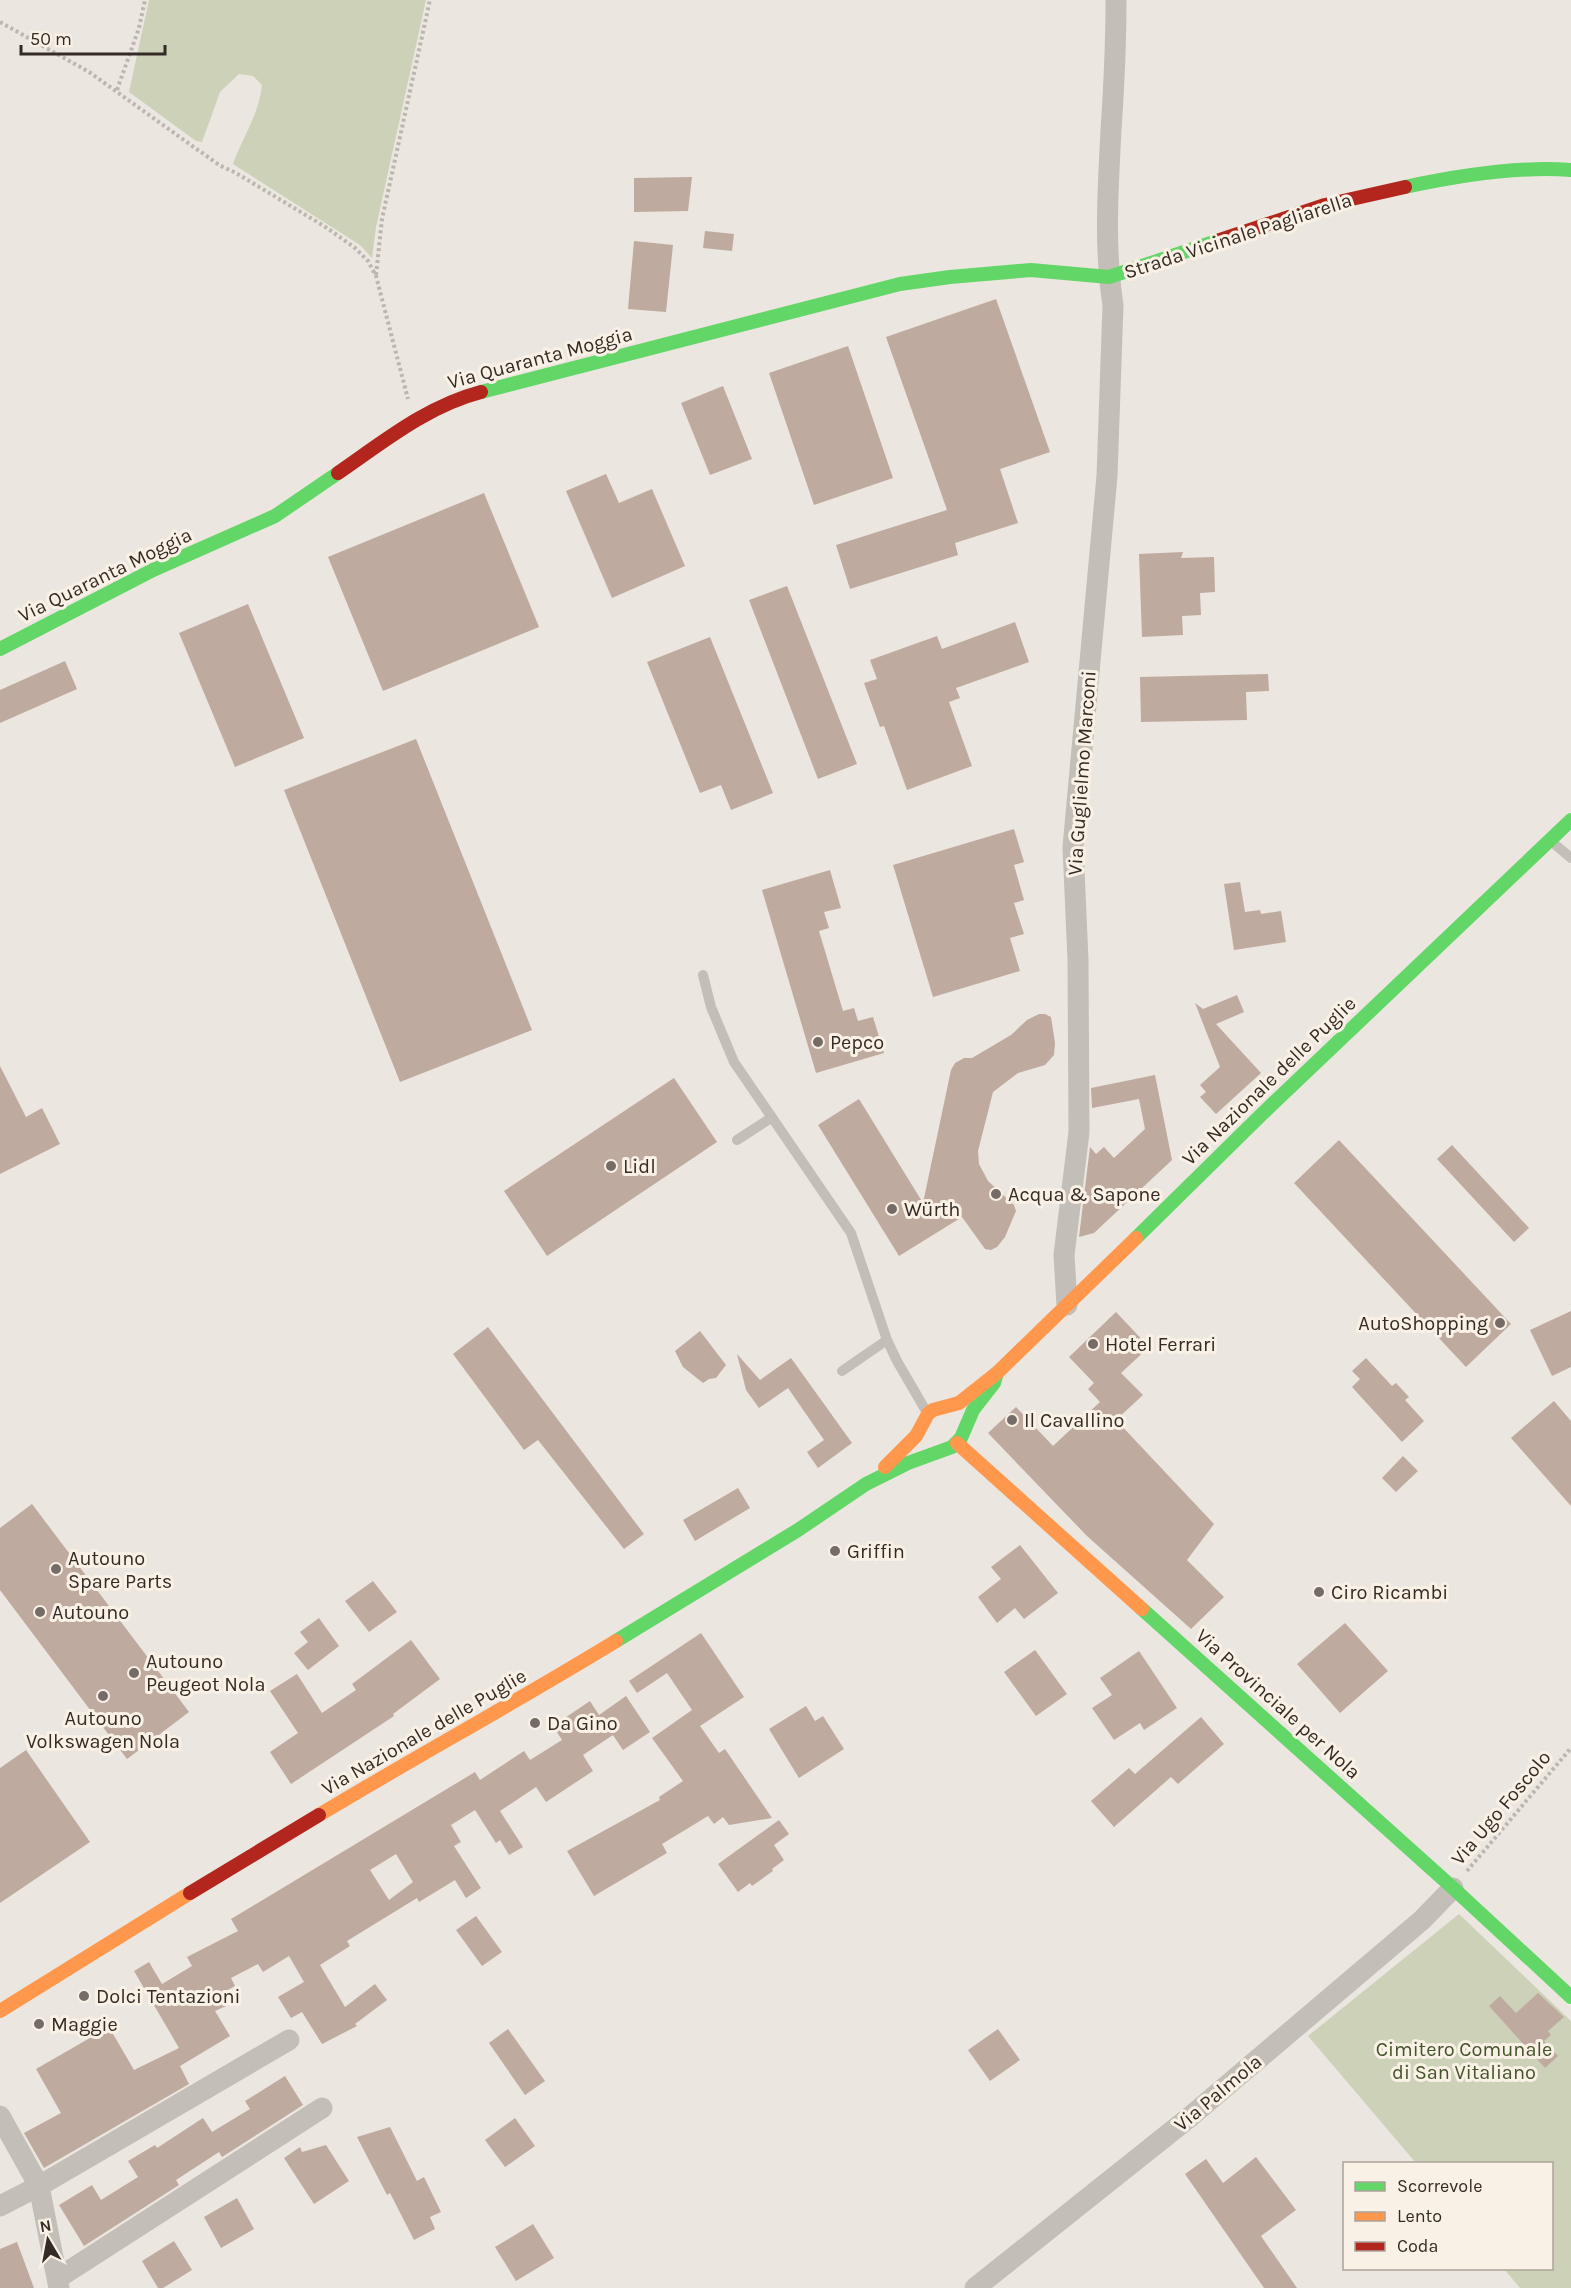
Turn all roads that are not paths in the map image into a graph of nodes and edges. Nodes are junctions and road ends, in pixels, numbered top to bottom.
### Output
1 (1116, 0) edge
2 (1571, 170) edge
3 (1109, 277) junction
4 (0, 649) edge
5 (1571, 820) edge
6 (1550, 840) junction
7 (1571, 858) edge
8 (703, 975) dead end
9 (771, 1118) junction
10 (738, 1140) dead end
11 (1067, 1305) junction
12 (888, 1340) junction
13 (842, 1371) dead end
14 (998, 1374) junction
15 (929, 1416) junction
16 (955, 1442) junction
17 (866, 1484) junction
18 (1453, 1888) junction
19 (1571, 1997) edge
20 (0, 2011) edge
21 (289, 2040) dead end
22 (322, 2108) dead end
23 (0, 2116) edge
24 (39, 2186) junction
25 (0, 2206) edge
26 (58, 2283) edge
27 (975, 2288) edge

1 - 3 street, Strada Vicinale Pagliarella
2 - 3 street, Strada Vicinale Pagliarella
3 - 4 street, Via Quaranta Moggia
3 - 11 street, Via Guglielmo Marconi
5 - 6 street, Via Nazionale delle Puglie
6 - 7 lane
6 - 11 street, Via Nazionale delle Puglie
8 - 9 lane
9 - 10 lane
9 - 12 lane
11 - 14 street, Via Nazionale delle Puglie
12 - 13 lane
12 - 15 lane
14 - 15 street, Via Nazionale delle Puglie
14 - 16 street, Via Nazionale delle Puglie
15 - 16 street
15 - 16 street
15 - 17 street, Via Nazionale delle Puglie
16 - 17 street, Via Nazionale delle Puglie
16 - 18 street, Via Provinciale per Nola
17 - 20 street, Via Nazionale delle Puglie
18 - 19 street, Via Provinciale per Nola
18 - 27 street, Via Palmola
21 - 24 street
22 - 26 street
23 - 24 street
24 - 25 street
24 - 26 street

